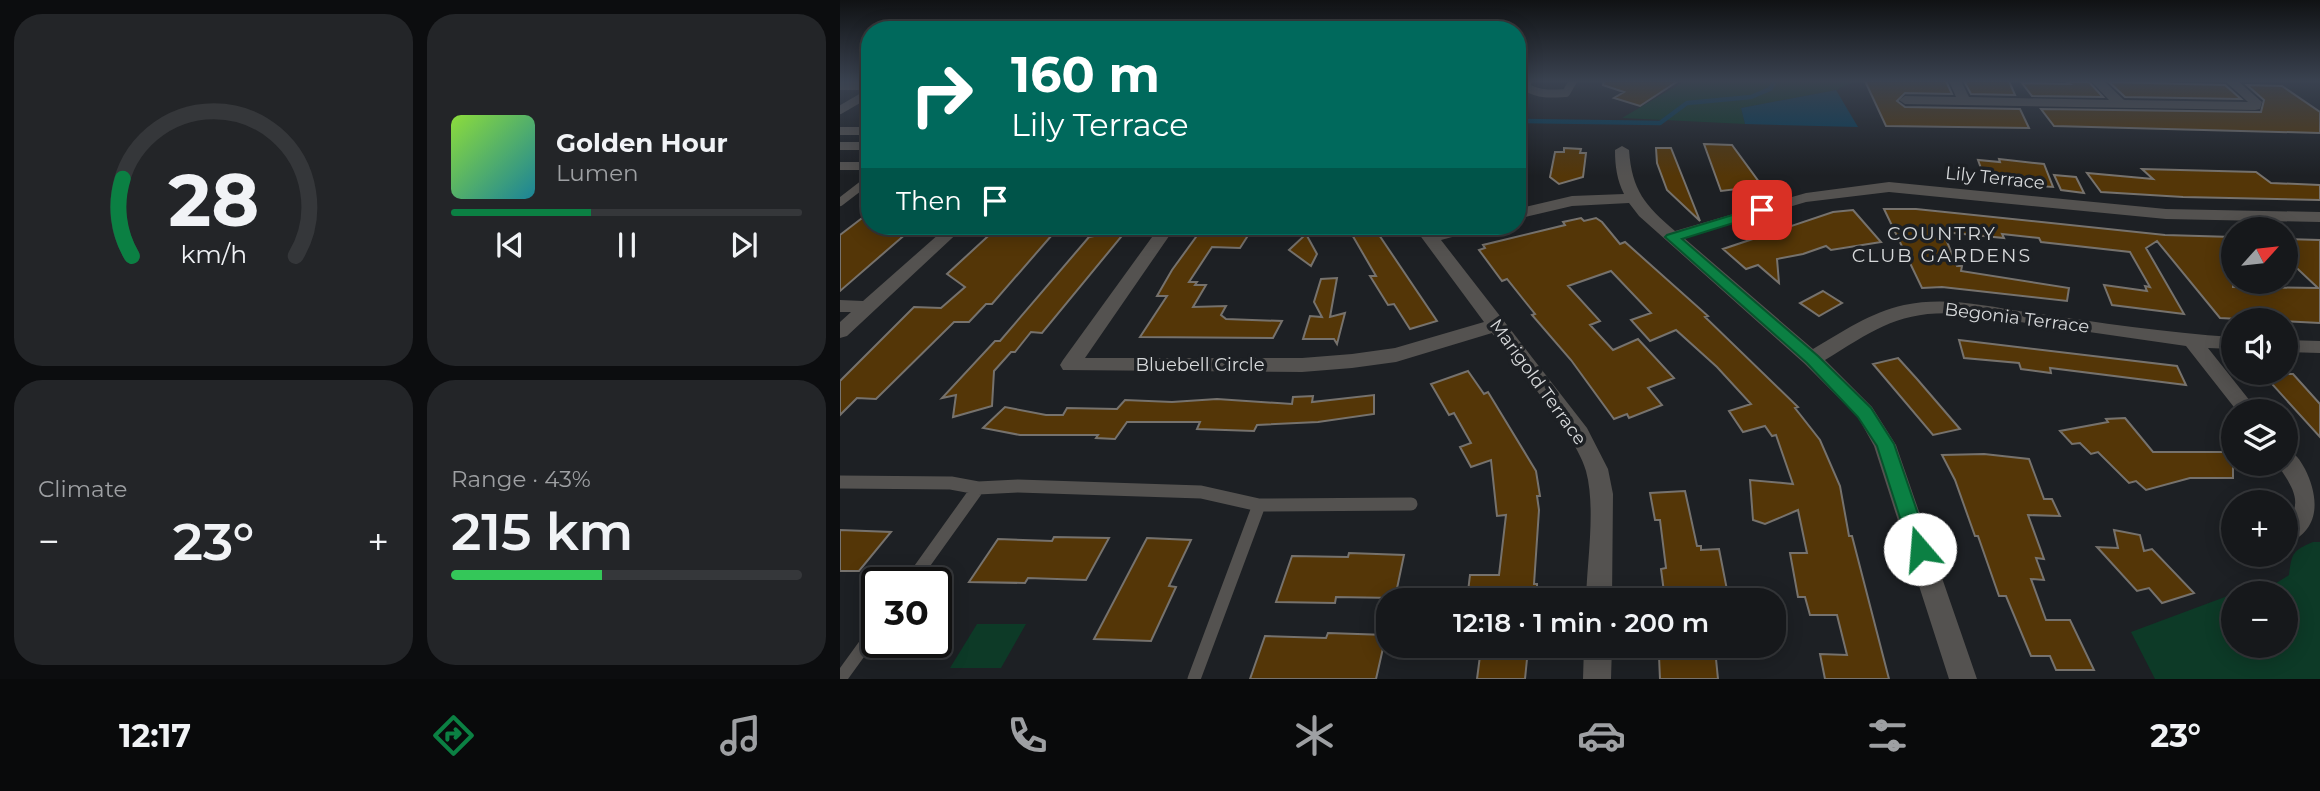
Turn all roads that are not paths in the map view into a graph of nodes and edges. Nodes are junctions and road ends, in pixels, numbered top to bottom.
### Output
1 (840, 131) edge
2 (861, 131) edge
3 (840, 146) edge
4 (861, 146) edge
5 (1622, 150) dead end
6 (840, 166) edge
7 (861, 166) edge
8 (861, 186) edge
9 (1632, 198) junction
10 (840, 202) edge
11 (1526, 212) edge
12 (2320, 217) edge
13 (947, 235) edge
14 (1162, 235) edge
15 (1428, 235) edge
16 (1672, 237) junction
17 (840, 306) edge
18 (868, 307) junction
19 (1496, 325) junction
20 (840, 332) edge
21 (2193, 342) junction
22 (2221, 343) edge
23 (2298, 346) edge
24 (2320, 347) edge
25 (1812, 359) junction
26 (2238, 399) edge
27 (2298, 474) edge
28 (840, 482) edge
29 (978, 488) junction
30 (1411, 504) dead end
31 (1259, 505) junction
32 (2298, 528) edge
33 (921, 567) edge
34 (1599, 588) edge
35 (861, 650) edge
36 (1598, 658) edge
37 (840, 679) edge
38 (1194, 679) edge
39 (1597, 679) edge
40 (1963, 679) edge

1 - 2 lane
3 - 4 lane
5 - 9 street
6 - 7 lane
8 - 10 lane
9 - 11 street
9 - 16 street
12 - 16 street, Lily Terrace
13 - 18 street
14 - 19 street, Bluebell Circle
15 - 19 street, Marigold Terrace
16 - 25 street
17 - 18 street
18 - 20 street
19 - 34 street, Marigold Terrace
21 - 22 street, Begonia Terrace
21 - 25 street, Begonia Terrace
21 - 26 street
23 - 24 street
25 - 40 street
27 - 32 street
28 - 29 lane
29 - 31 lane
29 - 33 lane
30 - 31 lane
31 - 38 lane
35 - 37 lane
36 - 39 street

